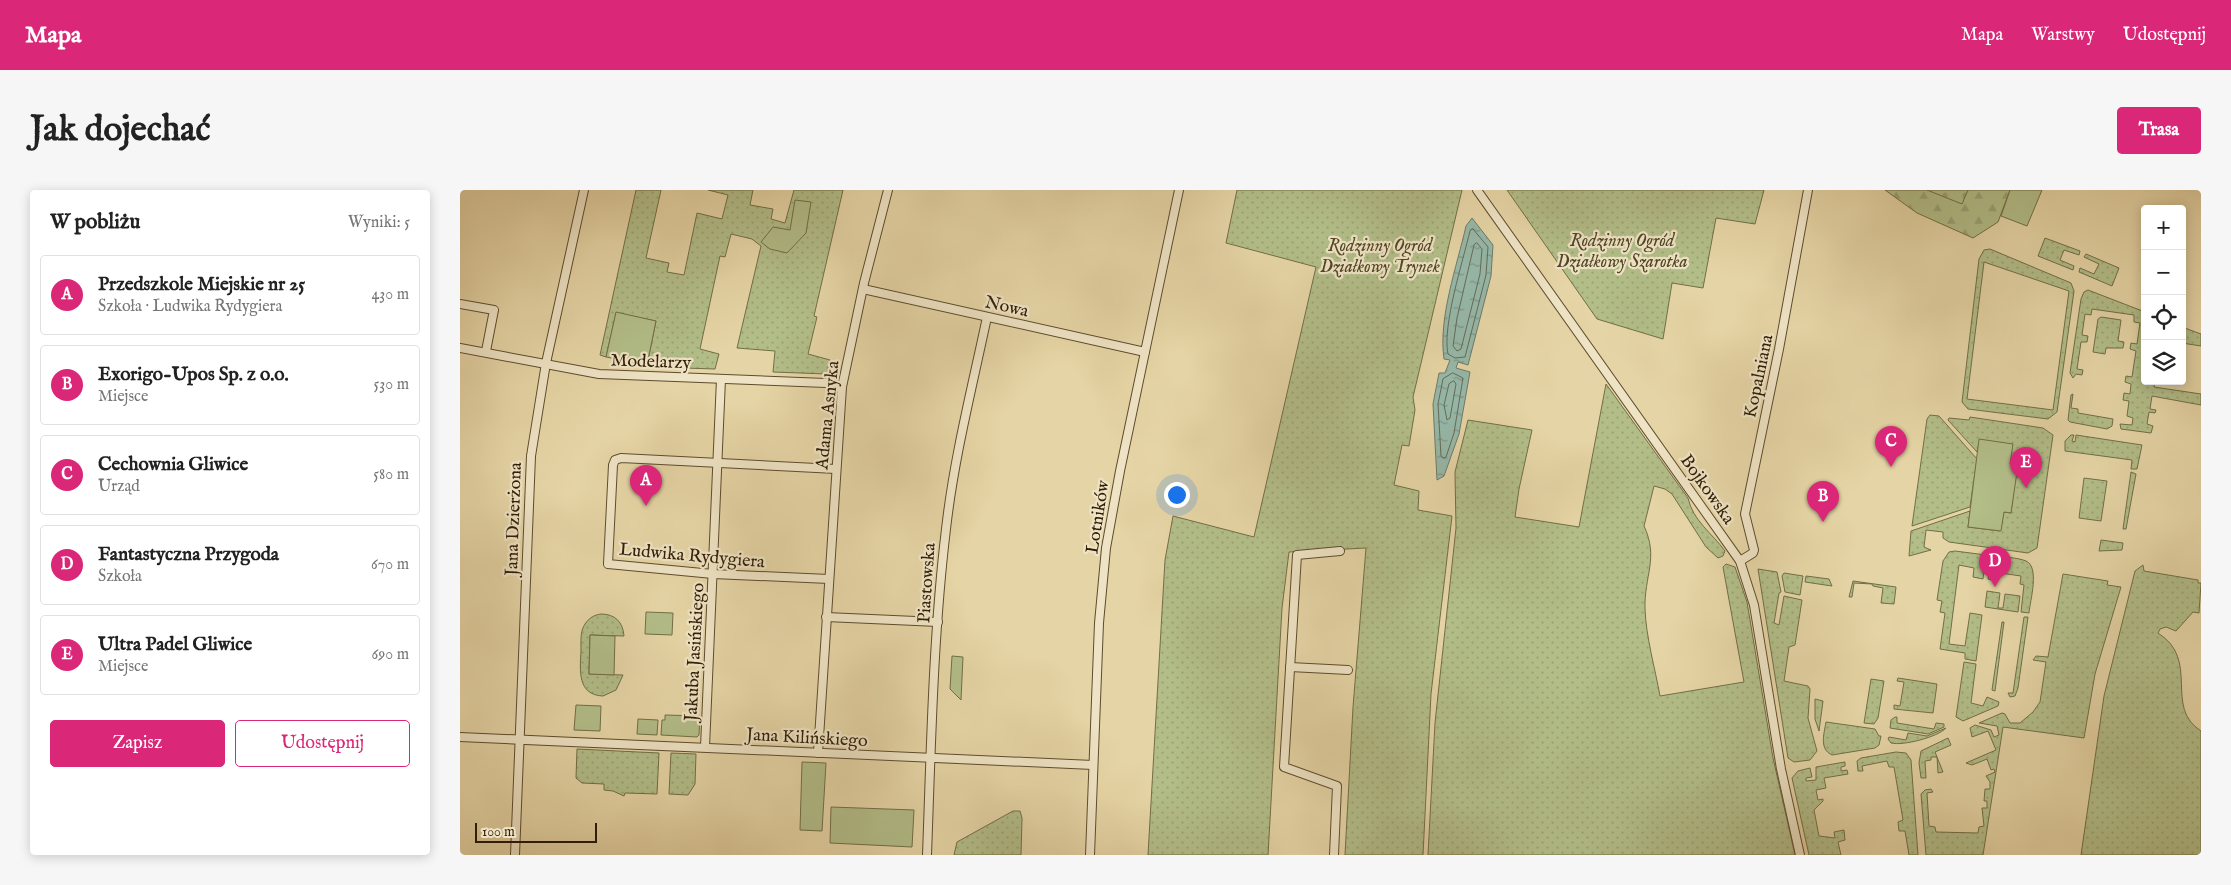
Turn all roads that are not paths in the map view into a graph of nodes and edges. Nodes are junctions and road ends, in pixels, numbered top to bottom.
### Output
1 (584, 190) edge
2 (888, 190) edge
3 (1179, 190) edge
4 (1477, 190) edge
5 (1808, 190) edge
6 (863, 290) junction
7 (460, 304) edge
8 (988, 318) junction
9 (460, 348) edge
10 (486, 351) junction
11 (1145, 352) junction
12 (546, 363) junction
13 (721, 379) junction
14 (842, 387) junction
15 (718, 462) junction
16 (836, 469) junction
17 (1340, 551) dead end
18 (1740, 561) junction
19 (713, 574) junction
20 (829, 579) junction
21 (826, 617) junction
22 (938, 622) junction
23 (1290, 667) junction
24 (1348, 670) dead end
25 (460, 737) edge
26 (520, 739) junction
27 (705, 747) junction
28 (818, 753) junction
29 (931, 758) junction
30 (1093, 765) junction
31 (515, 855) edge
32 (927, 855) edge
33 (1090, 855) edge
34 (1334, 855) edge
35 (1800, 855) edge

1 - 12 street, Jana Dzierżona
2 - 6 street, Adama Asnyka
3 - 11 street, Lotników
4 - 18 street, Bojkowska
5 - 18 street, Kopalniana
6 - 8 street, Nowa
6 - 14 street, Adama Asnyka
7 - 10 street
8 - 11 street, Nowa
8 - 22 street, Piastowska
9 - 10 street, Modelarzy
10 - 12 street, Modelarzy
11 - 30 street, Lotników
12 - 13 street, Modelarzy
12 - 26 street, Jana Dzierżona
13 - 14 street, Modelarzy
13 - 15 street, Jakuba Jasińskiego
14 - 16 street, Adama Asnyka
15 - 16 street, Ludwika Rydygiera
15 - 19 street, Jakuba Jasińskiego
15 - 19 street, Ludwika Rydygiera
16 - 20 street, Adama Asnyka
17 - 23 street
18 - 35 street, Bojkowska
19 - 20 street, Ludwika Rydygiera
19 - 27 street, Jakuba Jasińskiego
20 - 21 street, Adama Asnyka
21 - 22 street
21 - 28 street, Adama Asnyka
22 - 29 street, Piastowska
23 - 24 street
23 - 34 street
25 - 26 street, Jana Kilińskiego
26 - 27 street, Jana Kilińskiego
26 - 31 street, Jana Dzierżona
27 - 28 street, Jana Kilińskiego
28 - 29 street, Jana Kilińskiego
29 - 30 street, Jana Kilińskiego
29 - 32 street, Piastowska
30 - 33 street, Lotników

